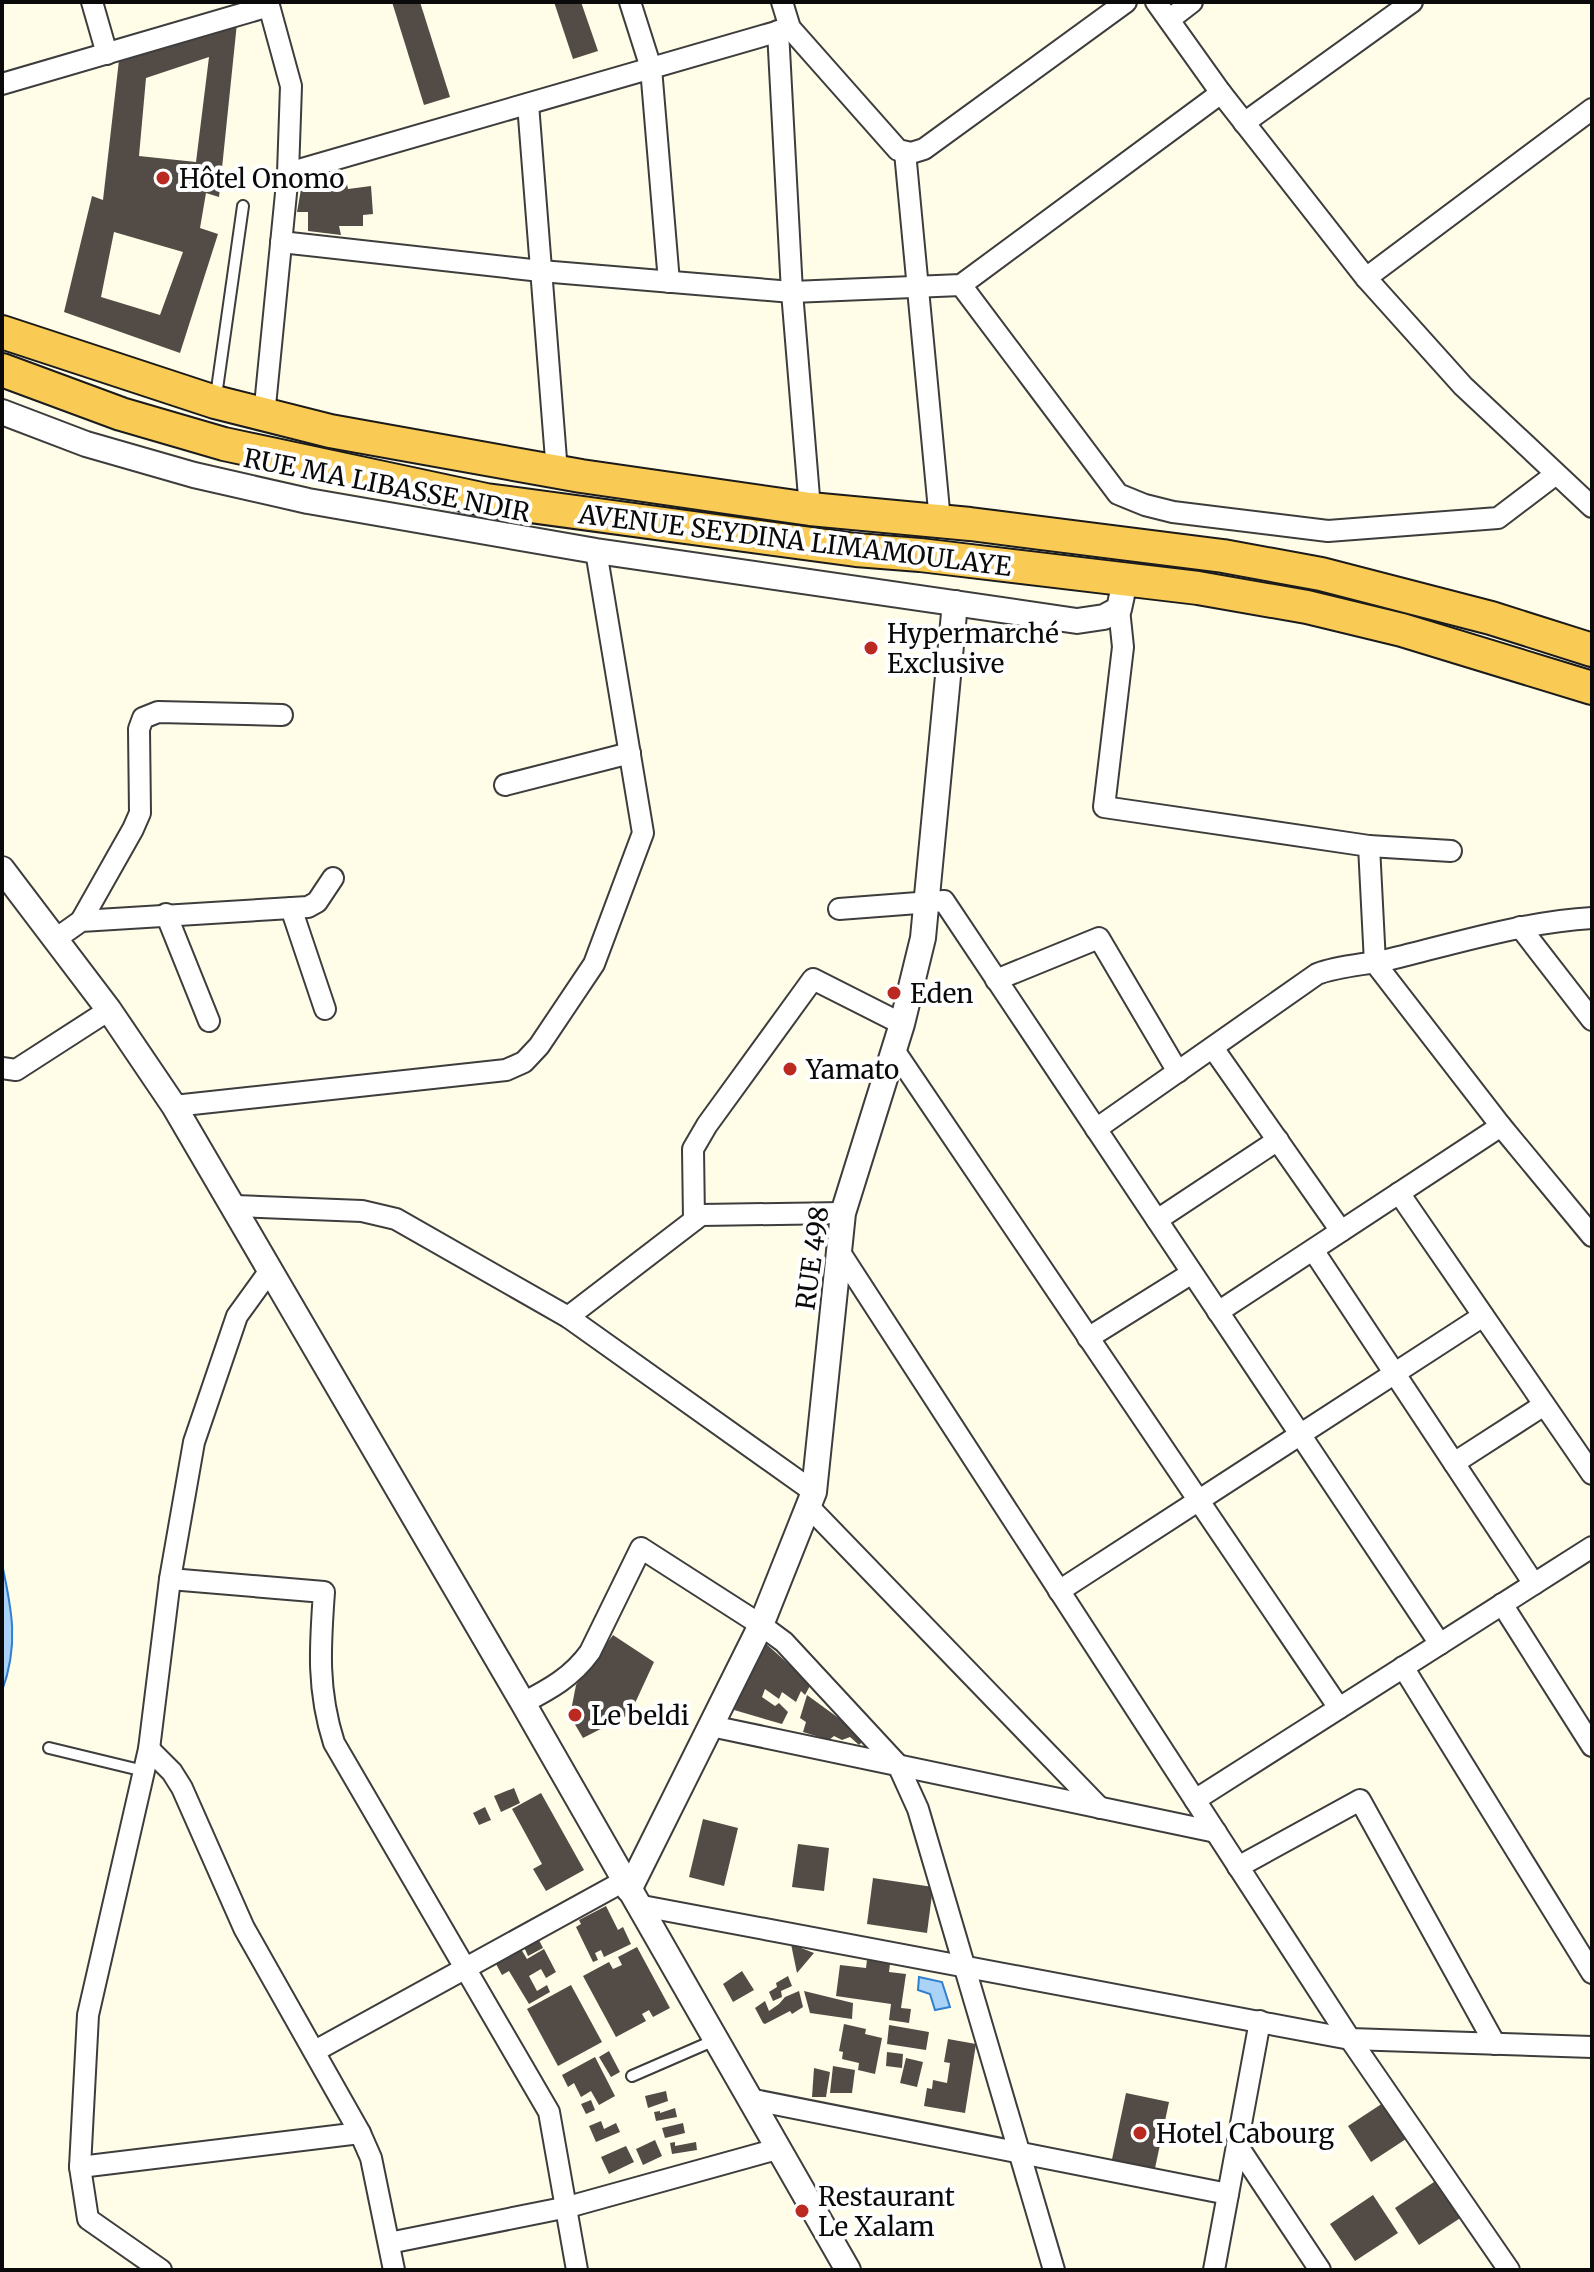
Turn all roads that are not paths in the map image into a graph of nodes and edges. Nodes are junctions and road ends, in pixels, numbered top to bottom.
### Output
1 (92, 2) edge
2 (630, 2) edge
3 (782, 2) edge
4 (1126, 2) edge
5 (1156, 2) edge
6 (1192, 2) edge
7 (1412, 2) edge
8 (268, 4) edge
9 (1170, 19) junction
10 (784, 29) junction
11 (107, 54) junction
12 (651, 68) junction
13 (2, 84) edge
14 (1221, 93) junction
15 (528, 104) junction
16 (1592, 109) edge
17 (1244, 123) junction
18 (905, 152) junction
19 (288, 173) junction
20 (243, 206) dead end
21 (281, 242) junction
22 (541, 271) junction
23 (1366, 278) junction
24 (669, 282) junction
25 (961, 285) junction
26 (918, 288) junction
27 (792, 292) junction
28 (2, 332) edge
29 (2, 370) edge
30 (215, 402) junction
31 (2, 412) edge
32 (264, 416) junction
33 (557, 472) junction
34 (1556, 474) junction
35 (1592, 507) edge
36 (810, 509) junction
37 (940, 521) junction
38 (596, 551) junction
39 (1122, 595) junction
40 (955, 603) junction
41 (1592, 650) edge
42 (1592, 688) edge
43 (282, 715) dead end
44 (630, 753) junction
45 (505, 785) dead end
46 (1369, 846) junction
47 (1451, 851) dead end
48 (2, 869) edge
49 (333, 878) dead end
50 (928, 903) junction
51 (291, 908) junction
52 (839, 909) dead end
53 (166, 914) junction
54 (1592, 918) edge
55 (81, 921) junction
56 (1520, 927) junction
57 (57, 938) junction
58 (1375, 963) junction
59 (996, 980) junction
60 (325, 1009) dead end
61 (109, 1010) junction
62 (1592, 1020) edge
63 (209, 1021) dead end
64 (902, 1024) junction
65 (1213, 1048) junction
66 (894, 1050) junction
67 (7, 1070) edge
68 (1178, 1072) junction
69 (174, 1106) junction
70 (1501, 1126) junction
71 (1096, 1129) junction
72 (1278, 1140) junction
73 (1399, 1193) junction
74 (235, 1206) junction
75 (843, 1213) junction
76 (694, 1220) junction
77 (1157, 1220) junction
78 (1341, 1231) junction
79 (1592, 1236) edge
80 (1313, 1250) junction
81 (839, 1251) junction
82 (271, 1269) junction
83 (1192, 1273) junction
84 (1218, 1312) junction
85 (1483, 1316) junction
86 (568, 1317) junction
87 (1088, 1338) junction
88 (1394, 1373) junction
89 (1544, 1405) junction
90 (1300, 1435) junction
91 (1454, 1463) junction
92 (1592, 1474) edge
93 (812, 1500) junction
94 (1198, 1501) junction
95 (1592, 1547) edge
96 (170, 1579) junction
97 (1534, 1584) junction
98 (1059, 1591) junction
99 (1502, 1604) junction
100 (761, 1625) junction
101 (1440, 1644) junction
102 (1403, 1667) junction
103 (523, 1703) junction
104 (1339, 1708) junction
105 (711, 1726) junction
106 (1592, 1746) edge
107 (49, 1748) dead end
108 (149, 1749) junction
109 (898, 1765) junction
110 (144, 1771) junction
111 (1195, 1800) junction
112 (1100, 1808) junction
113 (1216, 1832) junction
114 (1238, 1867) junction
115 (630, 1892) junction
116 (963, 1966) junction
117 (465, 1969) junction
118 (1592, 1973) edge
119 (1260, 2021) junction
120 (1350, 2039) junction
121 (715, 2040) junction
122 (1495, 2044) junction
123 (1592, 2047) edge
124 (315, 2051) junction
125 (632, 2076) dead end
126 (749, 2099) junction
127 (360, 2133) junction
128 (1237, 2145) junction
129 (777, 2149) junction
130 (1019, 2153) junction
131 (80, 2167) junction
132 (1228, 2194) junction
133 (568, 2207) junction
134 (389, 2243) junction
135 (161, 2270) edge
136 (394, 2270) edge
137 (577, 2270) edge
138 (848, 2270) edge
139 (1054, 2270) edge
140 (1214, 2270) edge
141 (1320, 2270) edge
142 (1509, 2270) edge

1 - 11 street
2 - 12 street
3 - 10 street
4 - 18 street
5 - 9 street
6 - 9 street
7 - 17 street
8 - 11 street
8 - 19 street
9 - 14 street
10 - 12 street
10 - 18 street
10 - 27 street
11 - 13 street
12 - 15 street
12 - 24 street
14 - 17 street
14 - 25 street
15 - 19 street
15 - 22 street
16 - 23 street
17 - 23 street
18 - 26 street
19 - 21 street
20 - 30 lane
21 - 22 street
21 - 32 street
22 - 24 street
22 - 33 street
23 - 34 street
24 - 27 street
25 - 26 street
25 - 34 street
26 - 27 street
26 - 37 street
27 - 36 street
28 - 30 highway, AVENUE SEYDINA LIMAMOULAYE
29 - 39 highway, AVENUE SEYDINA LIMAMOULAYE
30 - 32 highway, AVENUE SEYDINA LIMAMOULAYE
31 - 38 street, RUE MA LIBASSE NDIR
32 - 33 highway, AVENUE SEYDINA LIMAMOULAYE
33 - 36 highway, AVENUE SEYDINA LIMAMOULAYE
34 - 35 street
36 - 37 highway, AVENUE SEYDINA LIMAMOULAYE
37 - 41 highway, AVENUE SEYDINA LIMAMOULAYE
38 - 40 street, RUE MA LIBASSE NDIR
38 - 44 street
39 - 40 street, RUE MA LIBASSE NDIR
39 - 42 highway, AVENUE SEYDINA LIMAMOULAYE
39 - 46 street
40 - 50 street, RUE 498
43 - 55 street
44 - 45 street
44 - 69 street
46 - 47 street
46 - 58 street
48 - 57 street
49 - 51 street
50 - 52 street
50 - 59 street
50 - 64 street, RUE 498
51 - 53 street
51 - 60 street
53 - 55 street
53 - 63 street
54 - 56 street
55 - 57 street
56 - 58 street
56 - 62 street
57 - 61 street
58 - 65 street
58 - 70 street
59 - 68 street
59 - 71 street
61 - 67 street
61 - 69 street
64 - 66 street, RUE 498
64 - 76 street
65 - 68 street
65 - 72 street
66 - 75 street, RUE 498
66 - 87 street
68 - 71 street
69 - 74 street
70 - 73 street
70 - 79 street
71 - 77 street
72 - 77 street
72 - 78 street
73 - 78 street
73 - 85 street
74 - 82 street
74 - 86 street
75 - 76 street
75 - 81 street, RUE 498
76 - 86 street
77 - 83 street
78 - 80 street
80 - 84 street
80 - 88 street
81 - 93 street, RUE 498
81 - 98 street
82 - 96 street
82 - 103 street
83 - 84 street
83 - 87 street
84 - 90 street
85 - 88 street
85 - 89 street
86 - 93 street
87 - 94 street
88 - 90 street
88 - 91 street
89 - 91 street
89 - 92 street
90 - 94 street
90 - 101 street
91 - 97 street
93 - 100 street, RUE 498
93 - 112 street
94 - 98 street
94 - 104 street
95 - 97 street
96 - 108 street
96 - 117 street
97 - 99 street
98 - 111 street
99 - 101 street
99 - 106 street
100 - 103 street
100 - 105 street, RUE 498
100 - 109 street
101 - 102 street
102 - 104 street
102 - 118 street
103 - 115 street
104 - 111 street
105 - 109 street
105 - 115 street, RUE 498
107 - 110 lane
108 - 110 street
108 - 124 street
109 - 112 street
109 - 116 street
110 - 131 street
111 - 113 street
112 - 113 street
113 - 114 street
114 - 120 street
114 - 122 street
115 - 116 street
115 - 117 street
115 - 121 street
116 - 119 street
116 - 130 street
117 - 124 street
117 - 133 street
119 - 120 street
119 - 128 street
120 - 122 street
120 - 142 street
121 - 125 lane
121 - 126 street
122 - 123 street
124 - 127 street
126 - 129 street
126 - 130 street
127 - 131 street
127 - 134 street
128 - 132 street
128 - 141 street
129 - 133 street
129 - 138 street
130 - 132 street
130 - 139 street
131 - 135 street
132 - 140 street
133 - 134 street
133 - 137 street
134 - 136 street

